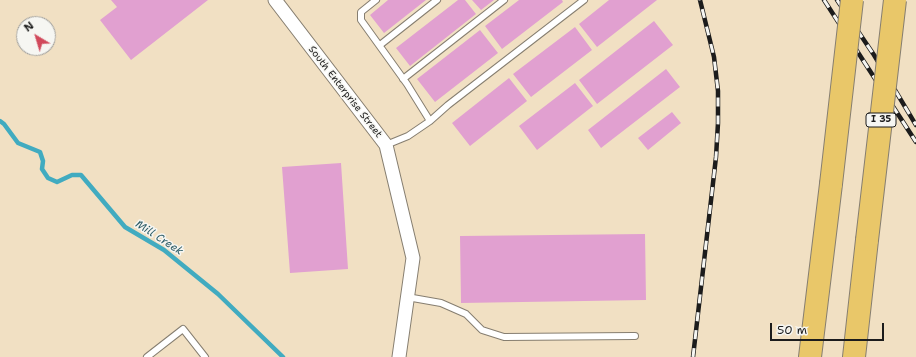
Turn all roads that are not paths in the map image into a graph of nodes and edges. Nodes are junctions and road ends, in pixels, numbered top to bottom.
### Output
1 (275, 0) edge
2 (376, 0) edge
3 (437, 0) edge
4 (504, 0) edge
5 (584, 0) edge
6 (852, 0) edge
7 (895, 0) edge
8 (380, 45) junction
9 (403, 79) junction
10 (430, 122) junction
11 (386, 145) junction
12 (407, 297) junction
13 (635, 336) dead end
14 (147, 357) edge
15 (205, 357) edge
16 (399, 357) edge
17 (810, 357) edge
18 (854, 357) edge

1 - 11 street, South Enterprise Street
2 - 8 lane
3 - 8 lane
4 - 9 lane
5 - 10 lane
6 - 17 highway, bridge
7 - 18 highway, I 35, bridge
8 - 9 lane
9 - 10 lane
10 - 11 lane
11 - 12 street, South Enterprise Street
12 - 13 lane
12 - 16 street, South Enterprise Street
14 - 15 lane

